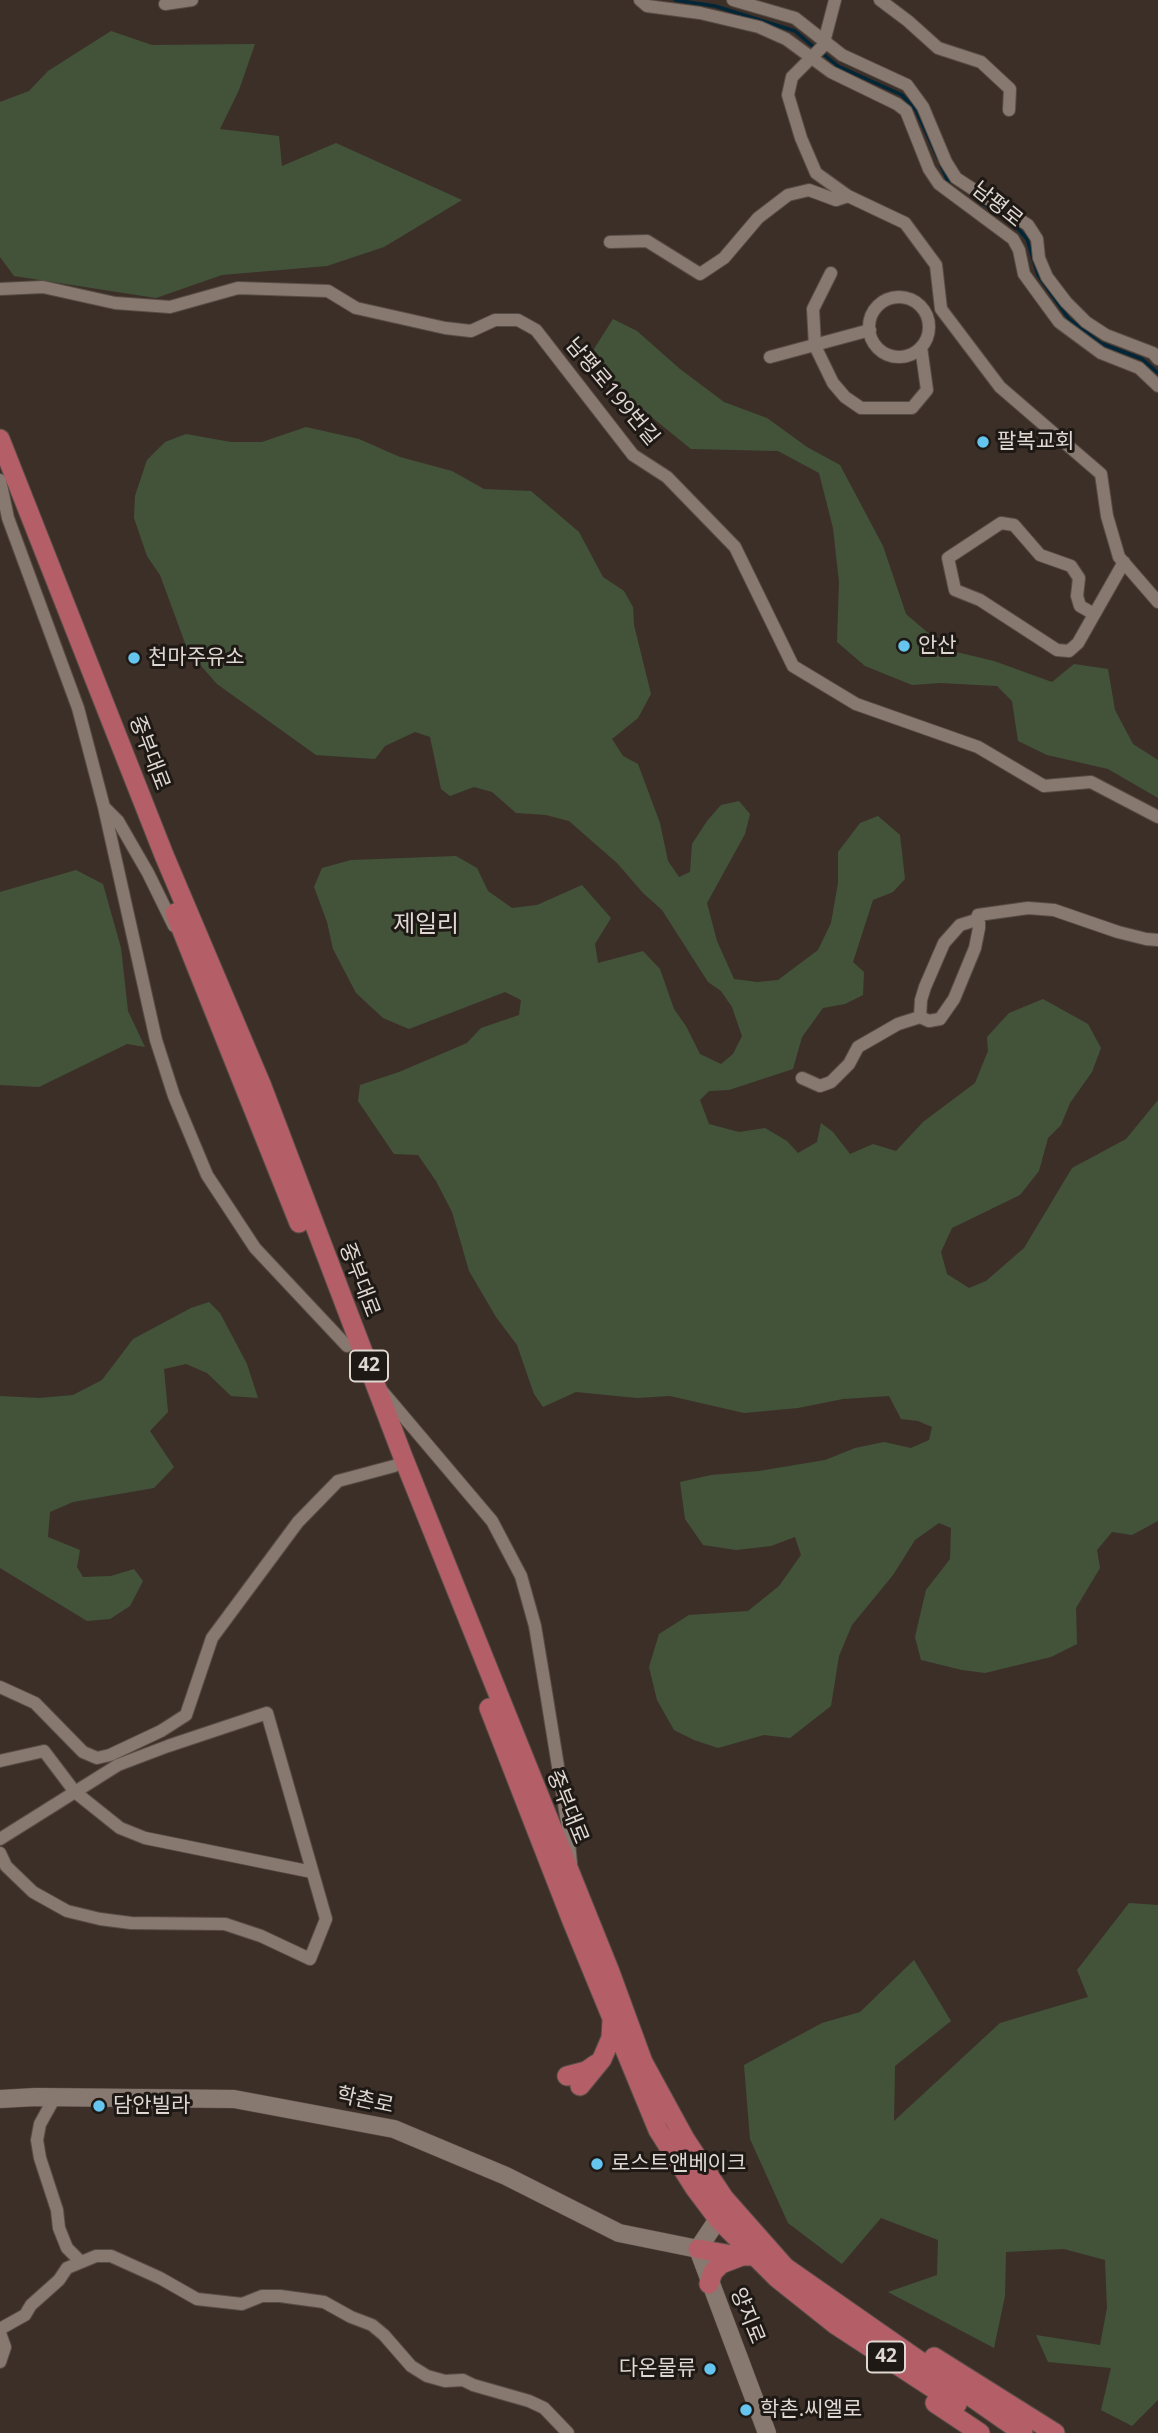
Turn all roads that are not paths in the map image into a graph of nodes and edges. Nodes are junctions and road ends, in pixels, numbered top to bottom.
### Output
1 (192, 0) edge
2 (640, 0) edge
3 (733, 0) edge
4 (835, 0) edge
5 (880, 0) edge
6 (165, 4) dead end
7 (818, 50) junction
8 (1009, 110) dead end
9 (848, 196) junction
10 (610, 242) dead end
11 (831, 272) dead end
12 (0, 289) edge
13 (946, 316) junction
14 (928, 320) junction
15 (870, 330) junction
16 (815, 346) junction
17 (921, 347) junction
18 (770, 357) dead end
19 (1158, 359) edge
20 (1158, 386) edge
21 (0, 439) edge
22 (0, 478) edge
23 (1124, 562) junction
24 (1158, 601) edge
25 (1094, 614) junction
26 (104, 807) junction
27 (1158, 817) edge
28 (976, 920) junction
29 (1158, 940) edge
30 (187, 944) junction
31 (920, 1017) junction
32 (802, 1078) dead end
33 (347, 1346) junction
34 (375, 1383) junction
35 (394, 1466) junction
36 (0, 1687) edge
37 (161, 1731) junction
38 (168, 1746) junction
39 (0, 1761) edge
40 (75, 1792) junction
41 (0, 1839) edge
42 (0, 1853) edge
43 (312, 1872) junction
44 (572, 1881) junction
45 (612, 2019) junction
46 (573, 2081) dead end
47 (55, 2097) junction
48 (0, 2099) edge
49 (718, 2219) junction
50 (698, 2249) junction
51 (748, 2256) junction
52 (80, 2261) junction
53 (781, 2273) junction
54 (709, 2284) junction
55 (0, 2331) edge
56 (0, 2361) edge
57 (996, 2430) edge
58 (568, 2433) edge
59 (767, 2433) edge
60 (1023, 2433) edge
61 (1055, 2433) edge

1 - 6 street
2 - 7 street
3 - 7 street
4 - 7 street
5 - 8 street
7 - 9 street
7 - 19 street, 남평로
7 - 20 street, 남평로
9 - 10 street
9 - 13 street
11 - 16 street
12 - 27 street, 남평로199번길
13 - 14 street
13 - 23 street
14 - 15 street
14 - 17 street
15 - 16 street
15 - 17 street
16 - 17 street
16 - 18 street
21 - 34 main road, 중부대로 / 42
22 - 26 street
22 - 30 main road, 중부대로 / 42
23 - 24 street
23 - 25 street
25 - 25 street
26 - 30 street
26 - 33 street
28 - 29 street
28 - 31 street
28 - 31 street
30 - 33 main road, 중부대로 / 42
31 - 32 street
33 - 35 main road, 중부대로 / 42
34 - 44 main road, 중부대로 / 42
34 - 44 street
35 - 37 street
35 - 45 main road, 중부대로 / 42
36 - 37 street
37 - 38 street
38 - 40 street
38 - 43 street
39 - 40 street
40 - 41 street
40 - 43 street
42 - 43 street
44 - 53 main road, 중부대로 / 42
45 - 46 main road
45 - 49 main road, 중부대로 / 42
47 - 48 street, 학촌로
47 - 50 street, 학촌로
47 - 52 street
49 - 50 street
49 - 51 main road, 중부대로 / 42
50 - 51 main road
50 - 54 street, 양지로
51 - 53 main road, 중부대로 / 42
51 - 54 main road
52 - 55 street
52 - 58 street
53 - 57 main road, 42
53 - 57 main road
53 - 61 main road
54 - 59 street, 양지로
55 - 56 street
57 - 60 main road, 42

